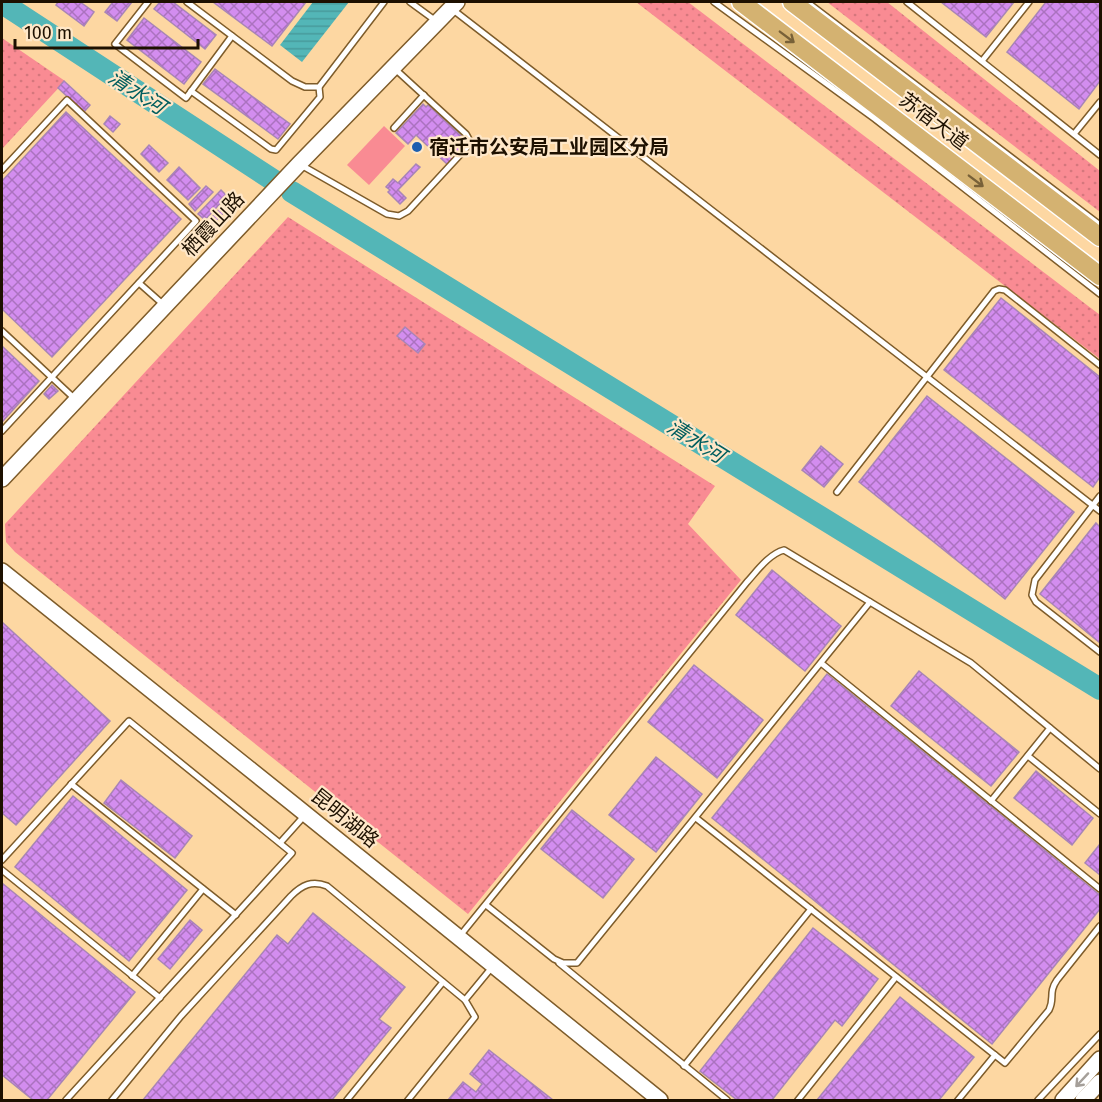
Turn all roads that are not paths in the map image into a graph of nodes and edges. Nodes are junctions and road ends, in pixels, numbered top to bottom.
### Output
1 (148, 2) edge
2 (188, 2) edge
3 (384, 2) edge
4 (410, 2) edge
5 (714, 2) edge
6 (741, 2) edge
7 (792, 2) edge
8 (807, 2) edge
9 (907, 2) edge
10 (1029, 2) edge
11 (454, 5) edge
12 (437, 22) junction
13 (232, 36) junction
14 (982, 61) junction
15 (393, 67) junction
16 (319, 87) junction
17 (191, 91) junction
18 (424, 95) junction
19 (1101, 102) edge
20 (394, 128) dead end
21 (1074, 134) junction
22 (1101, 155) edge
23 (299, 164) junction
24 (2, 170) edge
25 (1101, 225) edge
26 (1101, 237) edge
27 (1101, 276) edge
28 (140, 283) junction
29 (1101, 294) edge
30 (165, 306) junction
31 (2, 331) edge
32 (1101, 364) edge
33 (51, 377) junction
34 (927, 377) junction
35 (76, 400) junction
36 (2, 431) edge
37 (2, 479) edge
38 (837, 492) dead end
39 (1101, 496) edge
40 (1093, 505) junction
41 (1101, 511) edge
42 (2, 572) edge
43 (870, 602) junction
44 (1101, 652) edge
45 (821, 663) junction
46 (1050, 728) junction
47 (1028, 756) junction
48 (1101, 769) edge
49 (71, 784) junction
50 (991, 801) junction
51 (306, 814) junction
52 (1101, 814) edge
53 (696, 818) junction
54 (280, 843) junction
55 (2, 860) edge
56 (2, 870) edge
57 (203, 889) junction
58 (1101, 889) edge
59 (486, 905) junction
60 (811, 909) junction
61 (236, 915) junction
62 (1101, 926) edge
63 (459, 938) junction
64 (554, 959) junction
65 (493, 965) junction
66 (132, 976) junction
67 (896, 977) junction
68 (443, 982) junction
69 (160, 998) junction
70 (465, 1000) junction
71 (1101, 1034) edge
72 (995, 1055) junction
73 (1101, 1059) edge
74 (684, 1066) junction
75 (1101, 1082) edge
76 (657, 1100) edge
77 (66, 1101) edge
78 (112, 1101) edge
79 (347, 1101) edge
80 (408, 1101) edge
81 (727, 1101) edge
82 (798, 1101) edge
83 (958, 1101) edge
84 (1038, 1101) edge
85 (1063, 1101) edge
86 (1083, 1101) edge

1 - 17 lane
2 - 13 lane
3 - 16 lane
4 - 12 lane
5 - 29 lane
6 -> 27 main road, 苏宿大道
7 - 26 main road, 苏宿大道
8 - 25 lane
9 - 14 lane
10 - 14 lane
11 - 12 street, 栖霞山路
11 - 34 lane
12 - 15 street, 栖霞山路
13 - 16 lane
13 - 17 lane
14 - 21 lane
15 - 18 lane
15 - 23 street, 栖霞山路
16 - 17 lane
18 - 20 lane
18 - 23 lane
19 - 21 lane
21 - 22 lane
23 - 30 street, 栖霞山路
24 - 28 lane
28 - 30 lane
28 - 33 lane
30 - 35 street, 栖霞山路
31 - 33 lane
32 - 34 lane
33 - 35 lane
33 - 36 lane
34 - 38 lane
34 - 40 lane
35 - 37 street, 栖霞山路
39 - 40 lane
40 - 41 lane
40 - 44 lane
42 - 51 street, 昆明湖路
43 - 45 lane
43 - 46 lane
43 - 59 lane
45 - 50 lane
45 - 53 lane
46 - 47 lane
46 - 48 lane
47 - 50 lane
47 - 52 lane
49 - 54 lane
49 - 55 lane
49 - 57 lane
50 - 58 lane
51 - 54 lane
51 - 63 street, 昆明湖路
53 - 60 lane
53 - 64 lane
54 - 61 lane
56 - 66 lane
57 - 61 lane
57 - 66 lane
59 - 63 lane
59 - 64 lane
60 - 67 lane
60 - 74 lane
61 - 69 lane
62 - 72 lane
63 - 65 street, 昆明湖路
64 - 74 lane
65 - 70 lane
65 - 76 street, 昆明湖路
66 - 69 lane
67 - 72 lane
67 - 82 lane
68 - 70 lane
68 - 78 lane
68 - 79 lane
69 - 77 lane
70 - 80 lane
71 - 84 lane
72 - 83 lane
73 -> 85 street
74 - 81 lane
75 - 86 street

